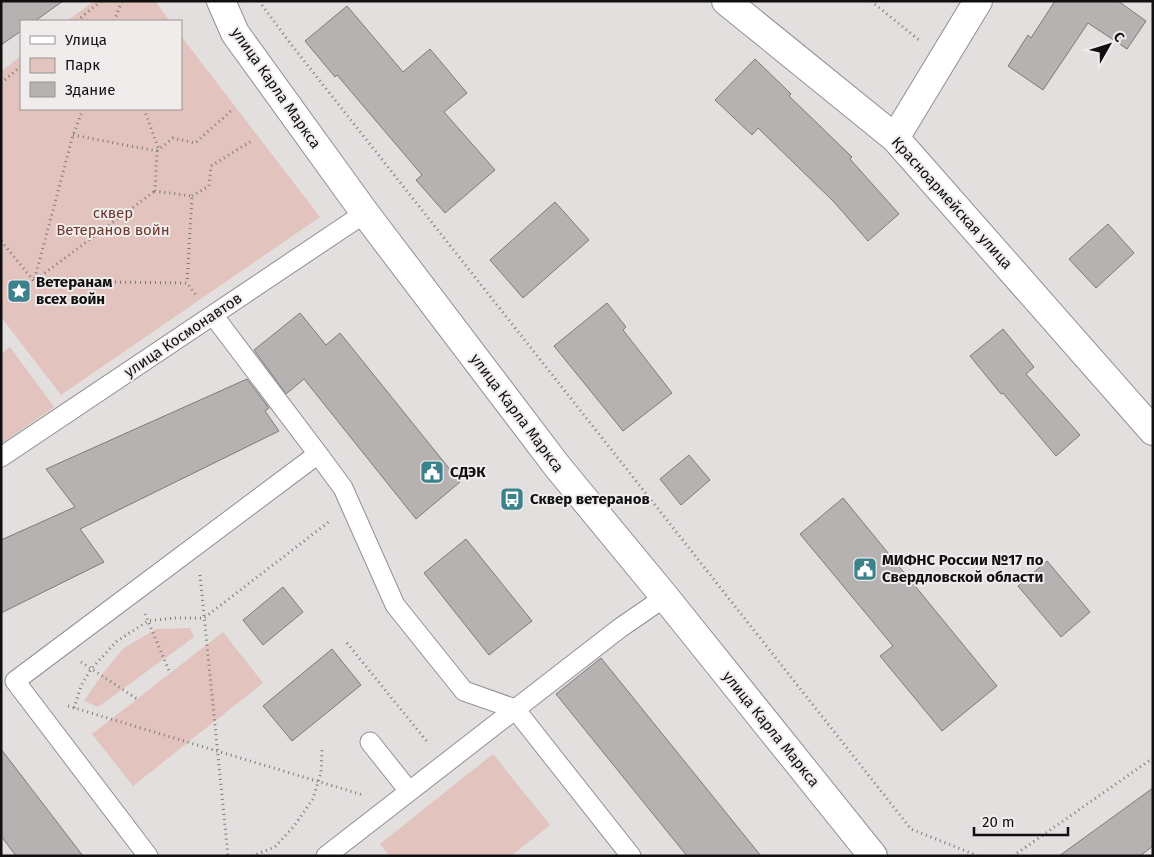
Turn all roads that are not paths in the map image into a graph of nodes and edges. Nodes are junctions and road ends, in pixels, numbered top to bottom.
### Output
1 (222, 1) edge
2 (726, 1) edge
3 (978, 1) edge
4 (895, 138) junction
5 (365, 213) junction
6 (213, 315) junction
7 (1153, 431) edge
8 (318, 454) junction
9 (1, 457) edge
10 (665, 597) junction
11 (515, 710) junction
12 (370, 742) dead end
13 (409, 791) junction
14 (148, 856) edge
15 (326, 856) edge
16 (631, 856) edge
17 (872, 856) edge

1 - 5 main road, улица Карла Маркса
2 - 4 main road, Красноармейская улица
3 - 4 main road
4 - 7 main road, Красноармейская улица
5 - 6 lane, улица Космонавтов
5 - 10 main road, улица Карла Маркса
6 - 8 lane
6 - 9 lane, улица Космонавтов
8 - 11 lane
8 - 14 lane
10 - 11 lane
10 - 17 main road, улица Карла Маркса
11 - 13 lane
11 - 16 lane
12 - 13 lane
13 - 15 lane

